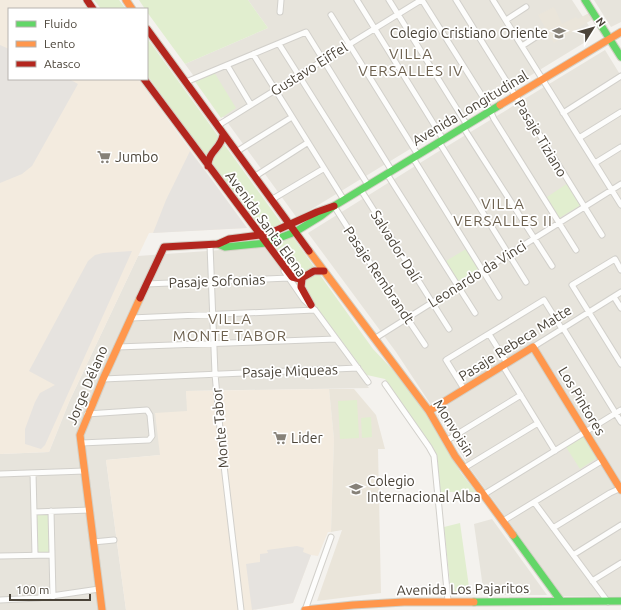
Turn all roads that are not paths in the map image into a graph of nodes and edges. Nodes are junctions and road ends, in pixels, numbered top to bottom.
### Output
1 (87, 0) edge
2 (281, 0) edge
3 (357, 0) edge
4 (389, 0) edge
5 (422, 0) edge
6 (456, 0) edge
7 (493, 0) edge
8 (585, 0) edge
9 (526, 7) dead end
10 (93, 8) edge
11 (280, 12) dead end
12 (398, 14) junction
13 (331, 15) dead end
14 (506, 20) junction
15 (375, 29) junction
16 (148, 30) edge
17 (621, 32) edge
18 (542, 33) dead end
19 (609, 39) junction
20 (279, 44) junction
21 (350, 44) junction
22 (522, 46) junction
23 (253, 54) junction
24 (621, 57) edge
25 (323, 60) junction
26 (227, 65) junction
27 (299, 75) junction
28 (621, 76) edge
29 (542, 79) junction
30 (145, 80) edge
31 (186, 82) junction
32 (275, 90) junction
33 (515, 96) junction
34 (251, 105) junction
35 (490, 111) junction
36 (621, 112) edge
37 (563, 113) junction
38 (292, 117) junction
39 (217, 126) junction
40 (465, 126) junction
41 (223, 135) junction
42 (579, 138) junction
43 (441, 141) junction
44 (307, 143) junction
45 (192, 145) junction
46 (621, 147) edge
47 (215, 150) junction
48 (235, 151) junction
49 (416, 156) junction
50 (595, 163) junction
51 (208, 166) junction
52 (323, 168) junction
53 (390, 172) junction
54 (254, 177) junction
55 (621, 184) edge
56 (368, 185) junction
57 (361, 190) junction
58 (611, 190) junction
59 (271, 200) junction
60 (344, 200) junction
61 (621, 205) edge
62 (334, 206) junction
63 (584, 207) junction
64 (559, 223) junction
65 (290, 226) junction
66 (294, 232) junction
67 (602, 235) dead end
68 (260, 236) junction
69 (534, 239) junction
70 (266, 243) junction
71 (210, 244) junction
72 (218, 244) junction
73 (164, 247) joint
74 (576, 250) dead end
75 (509, 254) junction
76 (314, 258) junction
77 (552, 266) dead end
78 (283, 267) junction
79 (621, 270) edge
80 (312, 271) junction
81 (324, 271) junction
82 (483, 271) junction
83 (288, 278) junction
84 (302, 279) junction
85 (211, 282) junction
86 (526, 282) dead end
87 (146, 284) junction
88 (458, 286) junction
89 (621, 292) edge
90 (500, 297) dead end
91 (614, 297) junction
92 (431, 303) junction
93 (313, 307) junction
94 (621, 308) edge
95 (589, 312) junction
96 (475, 313) dead end
97 (213, 314) junction
98 (131, 318) junction
99 (407, 319) junction
100 (449, 329) dead end
101 (562, 329) junction
102 (489, 334) junction
103 (336, 339) junction
104 (374, 339) junction
105 (214, 344) junction
106 (425, 345) dead end
107 (117, 347) junction
108 (534, 347) junction
109 (505, 364) junction
110 (621, 364) edge
111 (358, 368) junction
112 (216, 374) junction
113 (103, 379) junction
114 (368, 382) dead end
115 (385, 384) dead end
116 (464, 389) junction
117 (521, 395) junction
118 (621, 410) edge
119 (429, 411) junction
120 (616, 413) junction
121 (87, 414) junction
122 (621, 422) edge
123 (538, 423) junction
124 (586, 432) junction
125 (446, 441) junction
126 (81, 443) junction
127 (555, 451) junction
128 (602, 460) junction
129 (464, 468) junction
130 (85, 471) junction
131 (33, 473) junction
132 (0, 474) edge
133 (621, 489) edge
134 (484, 495) junction
135 (534, 502) junction
136 (90, 510) junction
137 (51, 511) junction
138 (34, 512) junction
139 (503, 521) junction
140 (621, 525) edge
141 (553, 528) junction
142 (331, 537) dead end
143 (114, 540) dead end
144 (94, 542) junction
145 (35, 555) junction
146 (52, 555) junction
147 (573, 555) junction
148 (0, 556) edge
149 (621, 563) edge
150 (592, 581) junction
151 (99, 589) junction
152 (53, 596) junction
153 (0, 600) edge
154 (448, 601) junction
155 (560, 601) junction
156 (608, 602) junction
157 (621, 602) edge
158 (102, 610) edge
159 (241, 610) edge
160 (305, 610) edge

1 - 10 street
2 - 11 street
3 - 15 street
4 - 12 street
5 - 12 street, Gustavo Eiffel
5 - 35 street
6 - 33 street, Pasaje Tiziano
7 - 14 street
8 - 19 street
9 - 14 street
12 - 15 street, Gustavo Eiffel
12 - 40 street
13 - 21 street
14 - 22 street
15 - 21 street, Gustavo Eiffel
15 - 43 street
16 - 31 street, Avenida Santa Elena
17 - 19 street, Avenida Longitudinal
18 - 22 street
19 - 24 street
19 - 29 street, Avenida Longitudinal
20 - 23 street
20 - 25 street
20 - 27 street
21 - 25 street, Gustavo Eiffel
21 - 49 street
22 - 29 street
23 - 26 street
23 - 32 street
25 - 27 street, Gustavo Eiffel
25 - 53 street
26 - 31 street
26 - 34 street
27 - 32 street, Gustavo Eiffel
27 - 56 street
28 - 37 street
29 - 33 street, Avenida Longitudinal
29 - 37 street
30 - 45 street, Avenida Santa Elena
31 - 39 street, Avenida Santa Elena
32 - 34 street, Gustavo Eiffel
32 - 38 street
33 - 35 street, Avenida Longitudinal
33 - 63 street, Pasaje Tiziano
34 - 39 street, Gustavo Eiffel
35 - 40 street, Avenida Longitudinal
35 - 64 street
36 - 42 street
37 - 42 street
38 - 44 street
38 - 48 street
39 - 41 street, Avenida Santa Elena
40 - 43 street, Avenida Longitudinal
40 - 69 street
41 - 47 street
41 - 48 street, Avenida Santa Elena
42 - 50 street
43 - 49 street, Avenida Longitudinal
43 - 75 street
44 - 52 street
44 - 54 street
45 - 47 street
45 - 51 street, Avenida Santa Elena
46 - 50 street
47 - 48 street
47 - 51 street
48 - 54 street, Avenida Santa Elena
49 - 53 street, Avenida Longitudinal
49 - 82 street
50 - 58 street
51 - 68 street, Avenida Santa Elena
52 - 59 street
52 - 60 street
53 - 56 street, Avenida Longitudinal
53 - 88 street
54 - 59 street, Avenida Santa Elena
55 - 58 street, Leonardo da Vinci
56 - 57 street, Avenida Longitudinal
57 - 60 street, Avenida Longitudinal
57 - 92 street, Salvador Dalí
58 - 61 street
58 - 63 street, Leonardo da Vinci
59 - 65 street, Avenida Santa Elena
60 - 62 street, Avenida Longitudinal
62 - 65 street, Avenida Longitudinal
62 - 66 street, Avenida Longitudinal
62 - 99 street, Pasaje Rembrandt
63 - 64 street, Leonardo da Vinci
63 - 67 street, Pasaje Tiziano
64 - 69 street, Leonardo da Vinci
64 - 74 street
65 - 66 street, Avenida Santa Elena
65 - 68 street, Avenida Longitudinal
66 - 70 street, Avenida Longitudinal
66 - 76 street, Avenida Santa Elena
68 - 70 street, Avenida Santa Elena
68 - 72 street, Avenida Longitudinal
69 - 75 street, Leonardo da Vinci
69 - 77 street
70 - 72 street, Avenida Longitudinal
70 - 78 street, Avenida Santa Elena
71 - 72 street, Avenida Longitudinal
71 - 73 street, Avenida Longitudinal
71 - 85 street, Monte Tabor
73 - 87 street, Jorge Délano
75 - 82 street, Leonardo da Vinci
75 - 86 street
76 - 80 street
76 - 81 street, Avenida Santa Elena
78 - 83 street, Avenida Santa Elena
78 - 84 street
79 - 95 street
80 - 81 street
80 - 84 street
81 - 104 street, Monvoisin
82 - 88 street, Leonardo da Vinci
82 - 90 street
83 - 85 street, Pasaje Sofonias
83 - 93 street, Avenida Santa Elena
84 - 93 street
85 - 87 street, Pasaje Sofonias
85 - 97 street, Monte Tabor
87 - 98 street, Jorge Délano
88 - 92 street, Leonardo da Vinci
88 - 96 street
89 - 91 street, Pasaje Rebeca Matte
91 - 94 street
91 - 95 street, Pasaje Rebeca Matte
92 - 99 street, Leonardo da Vinci
92 - 100 street, Salvador Dalí
93 - 97 street
93 - 103 street, Avenida Santa Elena
95 - 101 street, Pasaje Rebeca Matte
95 - 110 street
97 - 98 street
97 - 105 street, Monte Tabor
98 - 107 street, Jorge Délano
99 - 104 street, Leonardo da Vinci
99 - 106 street, Pasaje Rembrandt
101 - 102 street
101 - 108 street, Pasaje Rebeca Matte
101 - 120 street
102 - 109 street
102 - 116 street
103 - 105 street
103 - 111 street, Avenida Santa Elena
104 - 119 street, Monvoisin
105 - 107 street
105 - 112 street, Monte Tabor
107 - 113 street, Jorge Délano
108 - 109 street, Pasaje Rebeca Matte
108 - 124 street, Los Pintores
109 - 116 street, Pasaje Rebeca Matte
109 - 117 street
111 - 112 street, Pasaje Miqueas
111 - 114 street, Avenida Santa Elena
112 - 113 street, Pasaje Miqueas
112 - 159 street, Monte Tabor
113 - 121 street, Jorge Délano
115 - 154 street
116 - 119 street, Pasaje Rebeca Matte
117 - 123 street
117 - 125 street
118 - 120 street
119 - 125 street, Monvoisin
120 - 122 street
120 - 124 street
121 - 126 street, Jorge Délano
121 - 126 street
123 - 127 street
123 - 129 street
124 - 127 street
124 - 128 street, Los Pintores
125 - 129 street, Monvoisin
126 - 130 street, Jorge Délano
127 - 134 street
128 - 133 street, Los Pintores
128 - 135 street
129 - 134 street, Monvoisin
130 - 131 street
130 - 136 street, Jorge Délano
131 - 132 street
131 - 138 street
133 - 141 street
134 - 139 street, Monvoisin
135 - 139 street
135 - 141 street
136 - 137 street
136 - 144 street, Jorge Délano
137 - 138 street
137 - 146 street
138 - 145 street
139 - 155 street, Monvoisin
140 - 147 street
141 - 147 street
142 - 160 street
143 - 144 street
144 - 151 street, Jorge Délano
145 - 146 street
145 - 148 street
146 - 152 street
147 - 150 street
149 - 150 street
150 - 156 street
151 - 152 street
151 - 158 street, Jorge Délano
152 - 153 street
154 - 155 street, Avenida Los Pajaritos
154 - 160 street, Avenida Los Pajaritos
155 - 156 street, Avenida Los Pajaritos
156 - 157 street, Avenida Los Pajaritos

